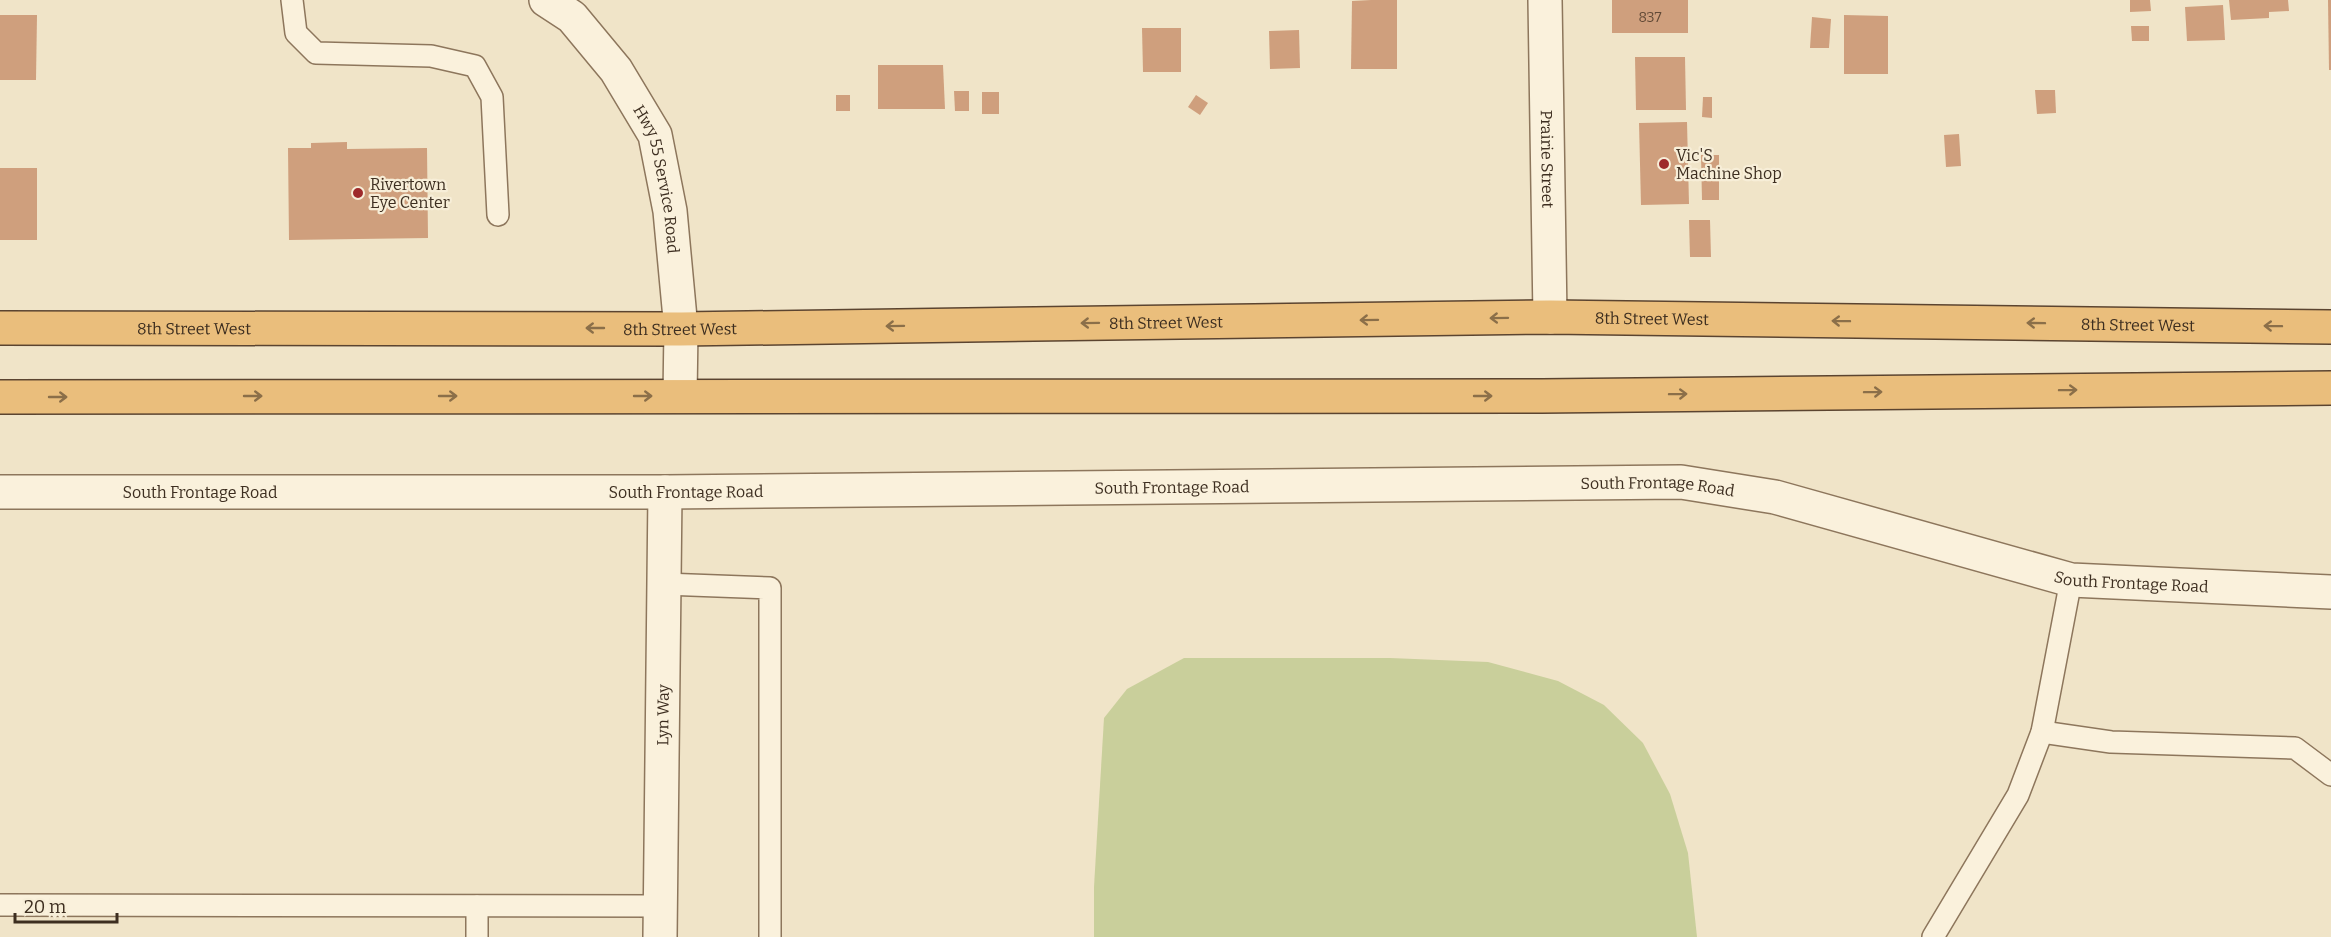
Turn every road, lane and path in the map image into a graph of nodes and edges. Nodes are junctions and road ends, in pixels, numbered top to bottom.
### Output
1 (292, 0) edge
2 (546, 0) edge
3 (1545, 0) edge
4 (498, 215) dead end
5 (1550, 317) junction
6 (2331, 327) edge
7 (0, 328) edge
8 (681, 328) junction
9 (2331, 388) edge
10 (680, 396) junction
11 (0, 397) edge
12 (0, 492) edge
13 (665, 492) junction
14 (2071, 580) junction
15 (664, 584) junction
16 (2331, 592) edge
17 (2042, 732) junction
18 (2331, 775) edge
19 (0, 905) edge
20 (477, 906) junction
21 (661, 922) edge
22 (477, 937) edge
23 (770, 937) edge
24 (1933, 937) edge

1 - 4 lane
2 - 8 street, Hwy 55 Service Road
3 - 5 street, Prairie Street
6 -> 5 highway, 8th Street West
5 -> 8 highway, 8th Street West
8 -> 7 highway, 8th Street West
8 - 10 street, Hwy 55 Service Road
10 -> 9 highway
11 -> 10 highway
12 - 13 street, South Frontage Road
13 - 14 street, South Frontage Road
13 - 15 street, Lyn Way
14 - 16 street, South Frontage Road
14 - 17 lane
15 - 21 street, Lyn Way
15 - 23 lane
17 - 18 lane
17 - 24 lane
19 - 20 lane
20 - 21 lane
20 - 22 lane

